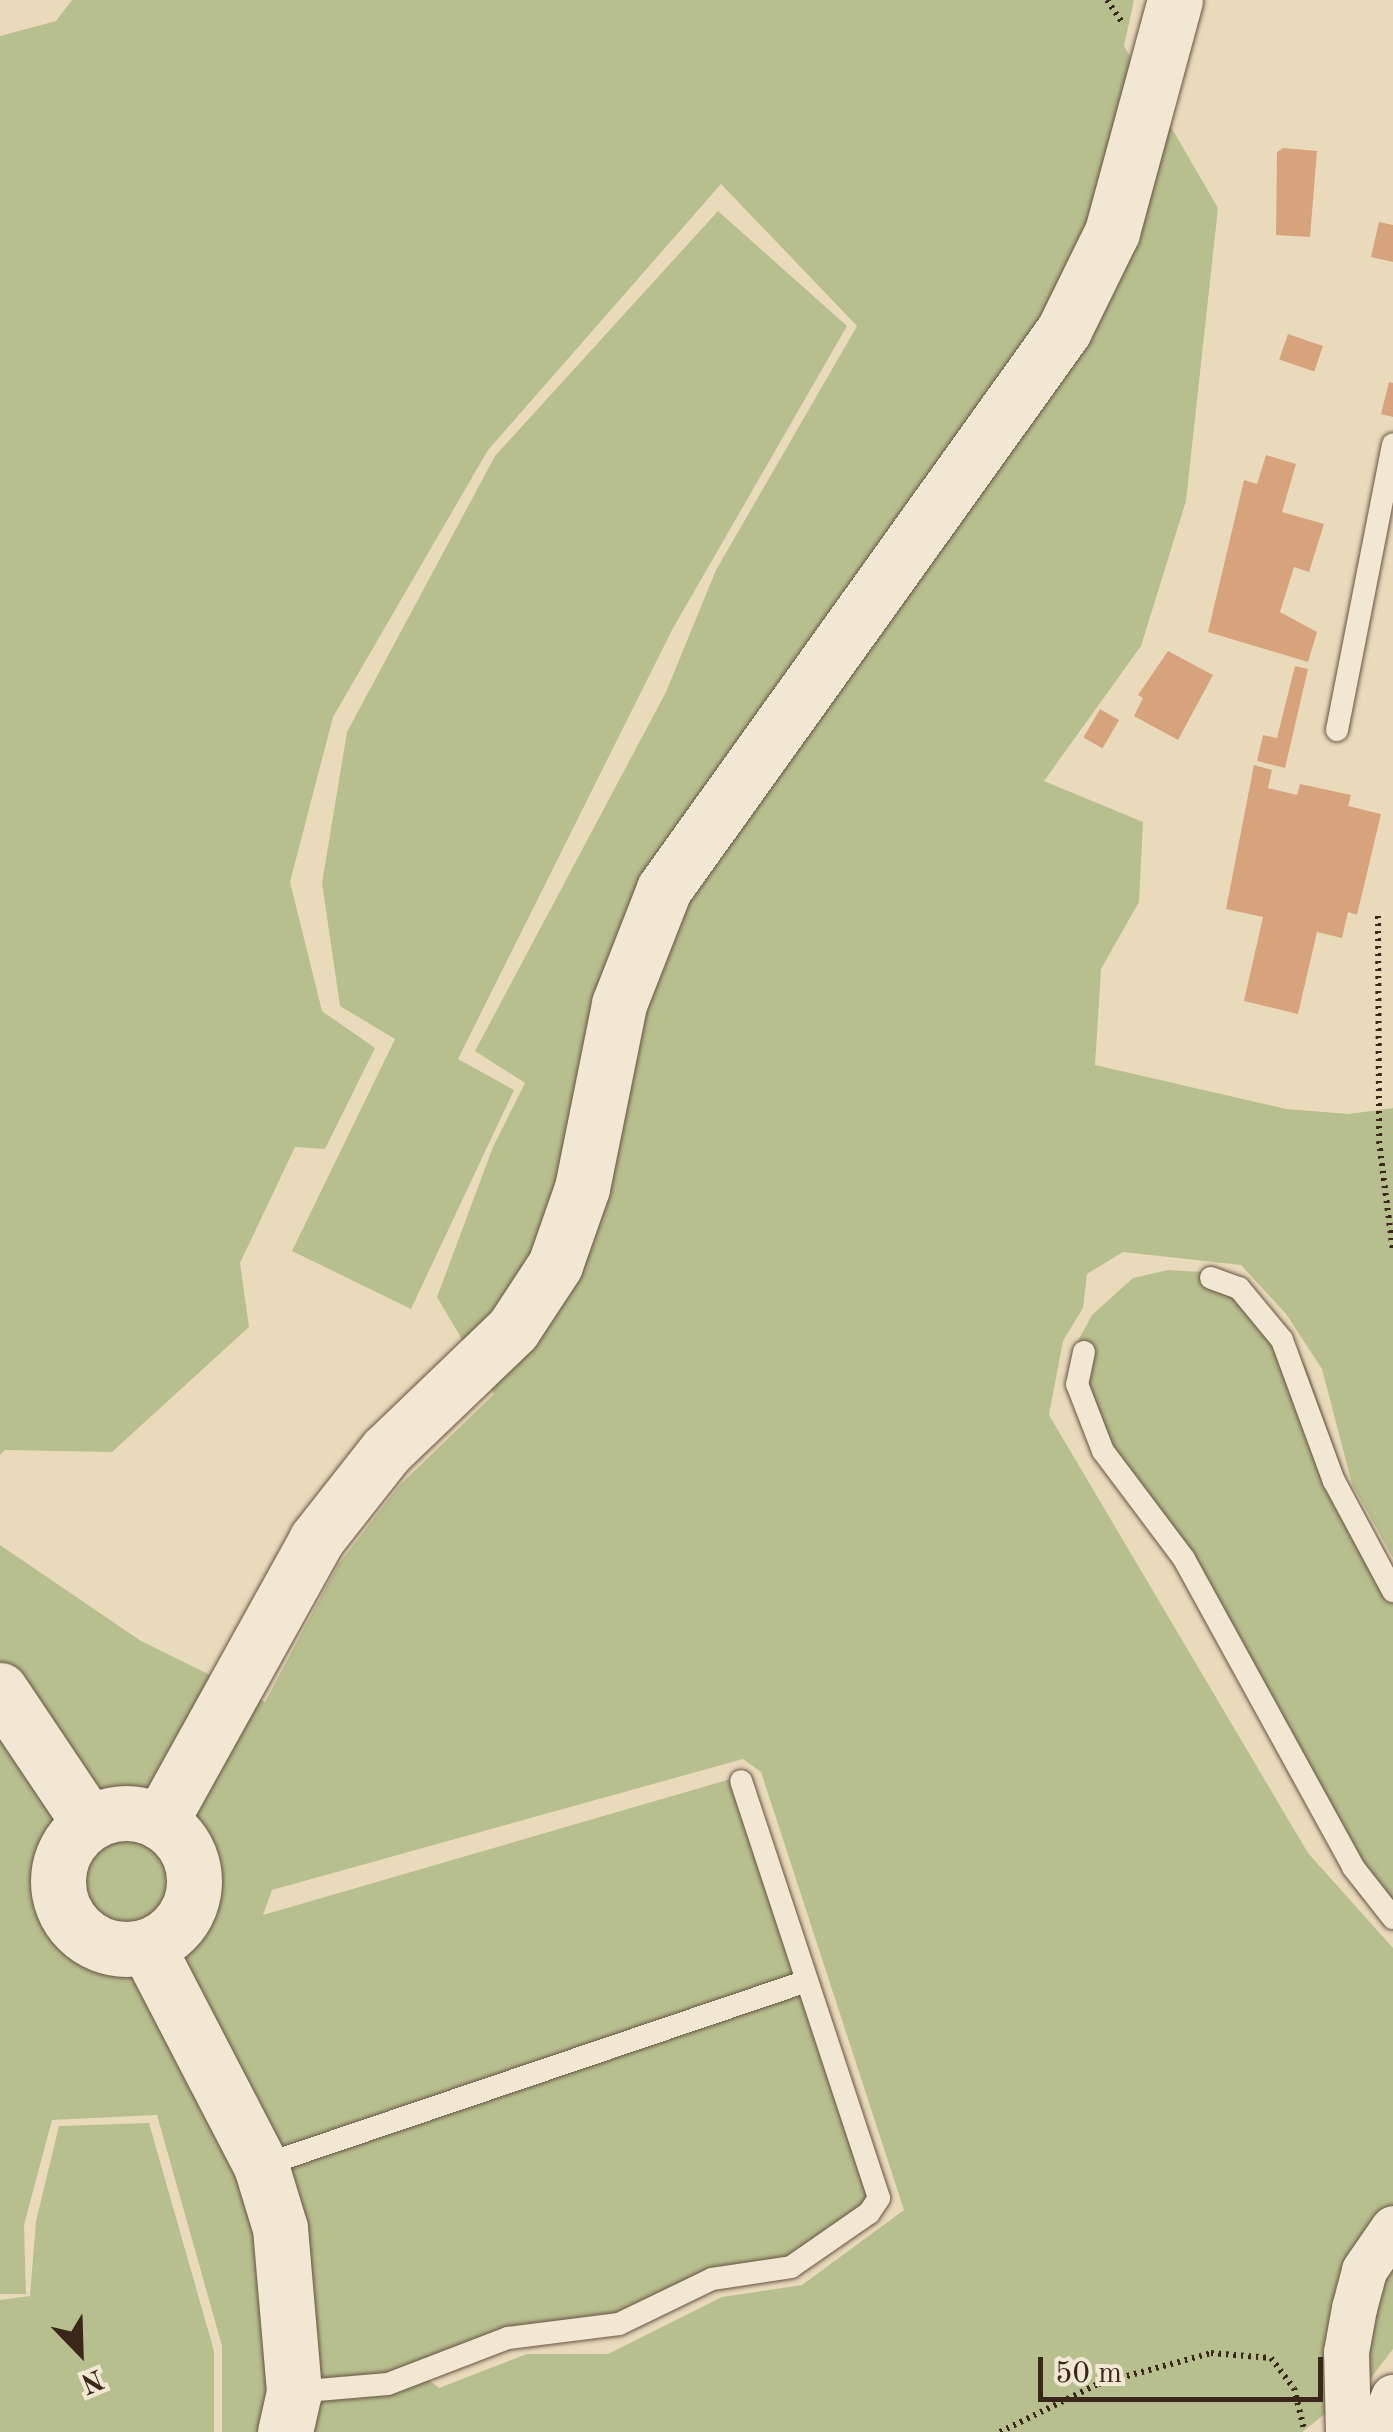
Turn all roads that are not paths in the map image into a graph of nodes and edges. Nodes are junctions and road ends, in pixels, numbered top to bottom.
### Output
1 (1175, 0) edge
2 (1393, 444) edge
3 (1337, 730) dead end
4 (1211, 1278) dead end
5 (1084, 1352) dead end
6 (1393, 1591) edge
7 (0, 1690) edge
8 (741, 1781) dead end
9 (160, 1822) junction
10 (89, 1823) junction
11 (1393, 1918) edge
12 (148, 1946) junction
13 (807, 1982) junction
14 (261, 2166) junction
15 (1393, 2228) edge
16 (1393, 2397) edge
17 (289, 2412) edge
18 (1348, 2432) edge
19 (1379, 2432) edge

1 - 9 street
2 - 3 lane
4 - 6 lane
5 - 11 lane
7 - 10 street
8 - 13 lane
9 - 10 street
9 - 12 street
10 - 12 street
12 - 14 street
13 - 14 lane
13 - 17 lane
14 - 17 street
15 - 18 street
16 - 19 street

